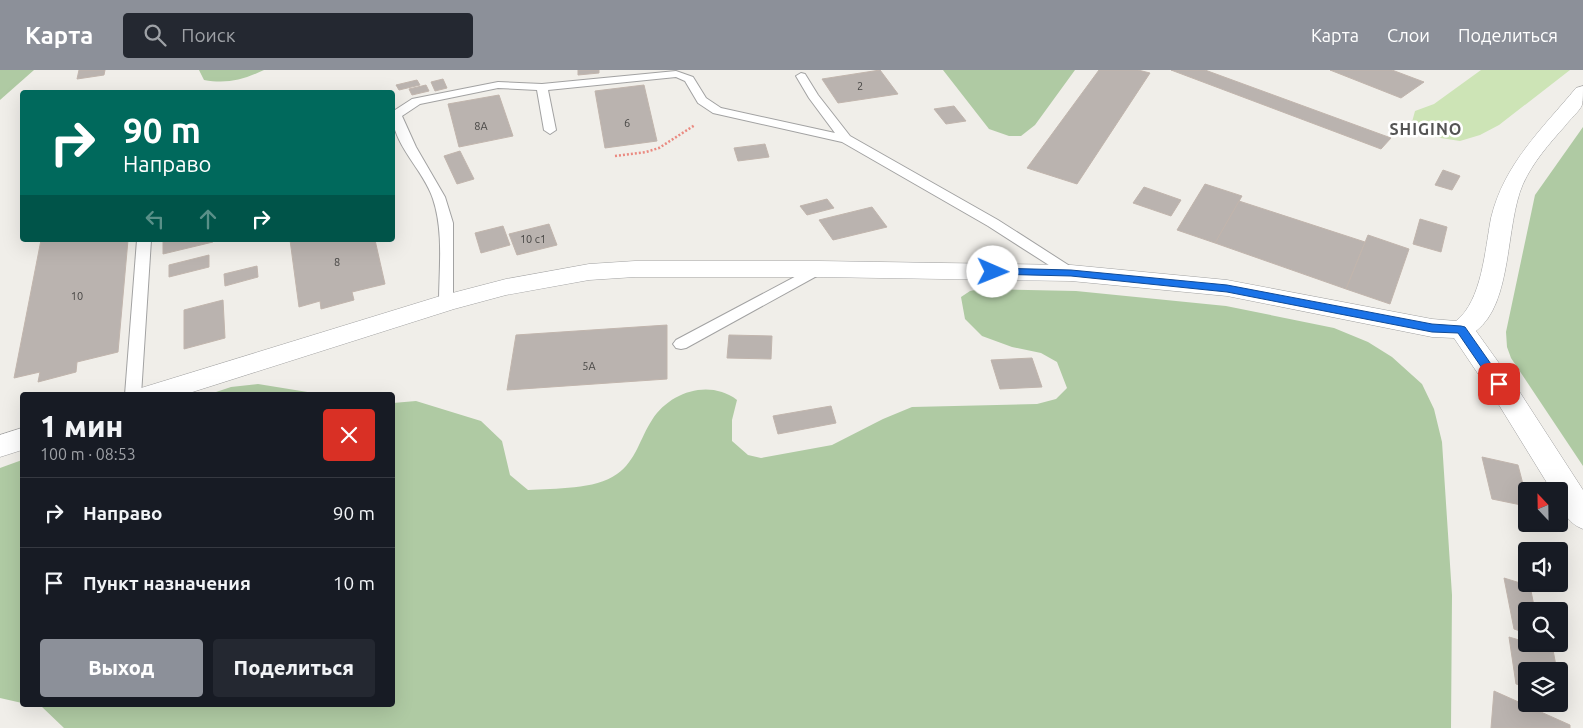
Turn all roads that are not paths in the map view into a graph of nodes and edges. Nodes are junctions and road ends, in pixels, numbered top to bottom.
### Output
1 (801, 76) dead end
2 (542, 87) junction
3 (1583, 92) edge
4 (550, 130) dead end
5 (846, 139) junction
6 (144, 242) edge
7 (819, 269) junction
8 (1071, 273) junction
9 (446, 303) junction
10 (1461, 329) junction
11 (681, 344) dead end
12 (133, 392) edge
13 (162, 392) edge
14 (20, 439) edge
15 (0, 446) edge
16 (1583, 516) edge

1 - 5 lane
2 - 4 lane
2 - 5 lane
2 - 9 lane
3 - 10 street
5 - 8 lane
6 - 12 lane
7 - 8 street
7 - 9 street
7 - 11 lane
8 - 10 street
9 - 13 street
10 - 16 street
14 - 15 street

